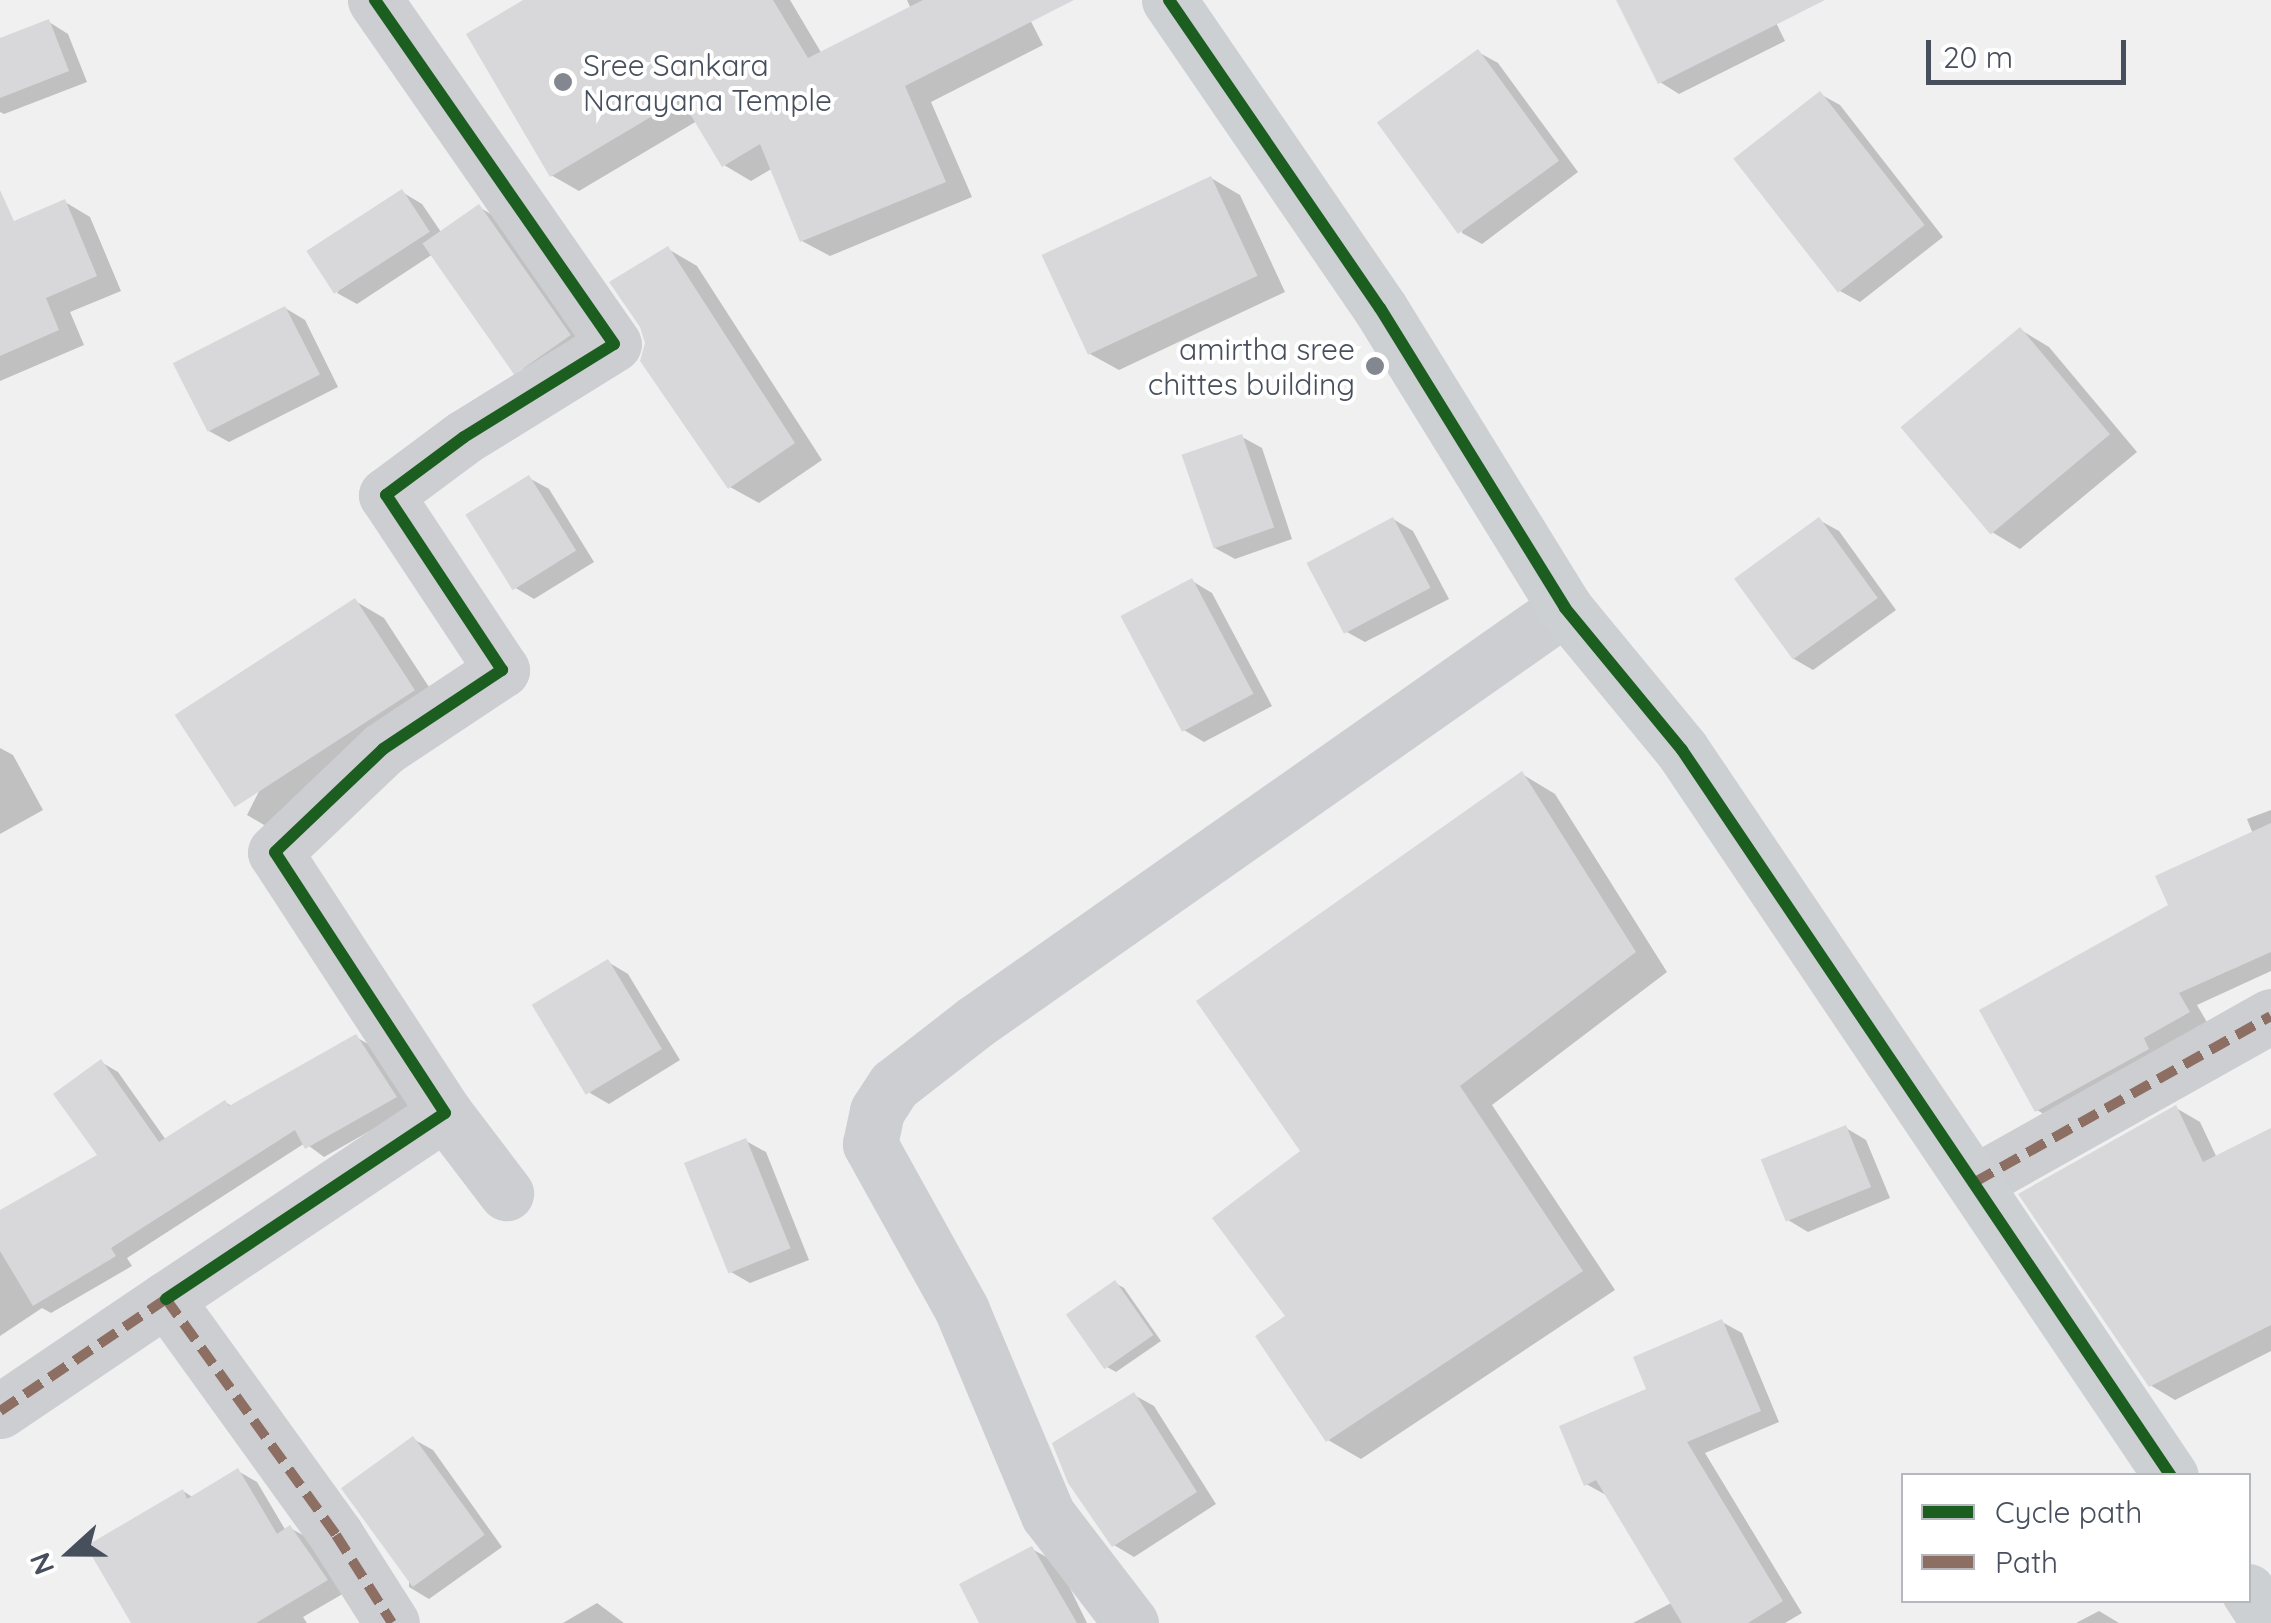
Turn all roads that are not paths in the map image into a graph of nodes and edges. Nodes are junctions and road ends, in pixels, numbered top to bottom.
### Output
1 (375, 0) edge
2 (1168, 0) edge
3 (1565, 608) junction
4 (2271, 1016) edge
5 (445, 1113) junction
6 (1976, 1182) junction
7 (506, 1193) dead end
8 (166, 1299) junction
9 (0, 1411) edge
10 (2169, 1473) edge
11 (2251, 1596) edge
12 (392, 1623) edge
13 (1130, 1623) edge
14 (2269, 1623) edge

1 - 5 street
2 - 3 street
3 - 6 street
3 - 13 street
4 - 6 street
5 - 7 street
5 - 8 street
6 - 10 street
8 - 9 street
8 - 12 street
11 - 14 street

